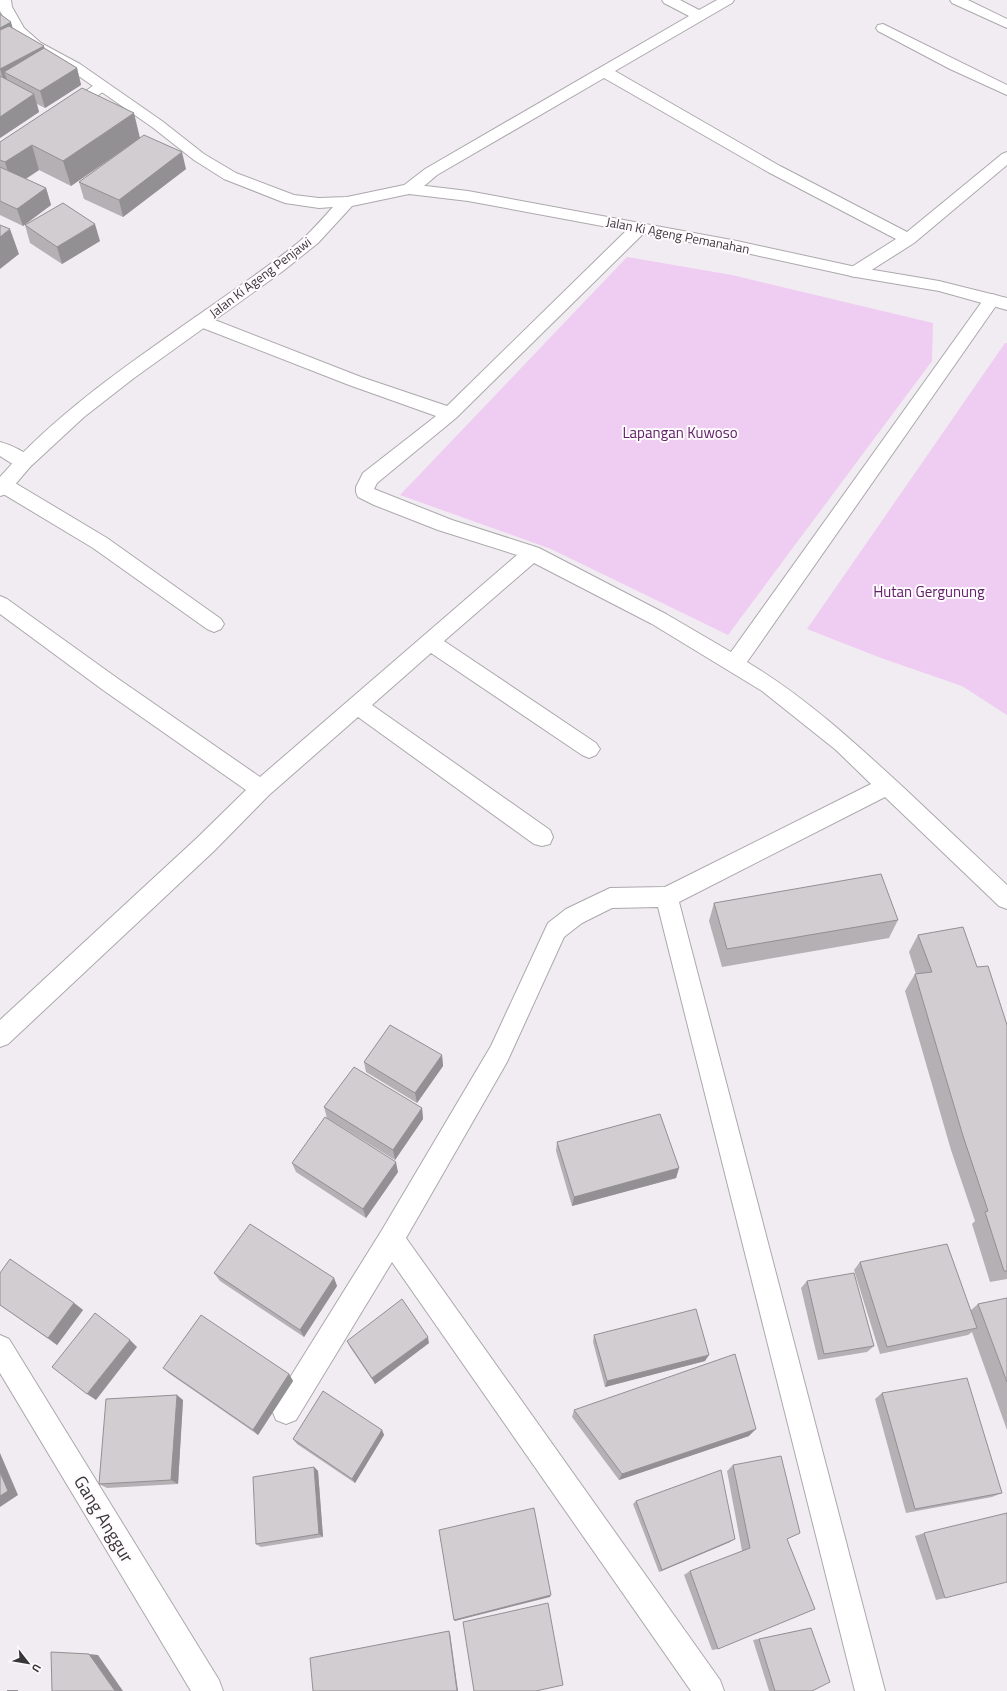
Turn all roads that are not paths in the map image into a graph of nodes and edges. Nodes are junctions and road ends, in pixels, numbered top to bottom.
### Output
1 (4, 0) edge
2 (669, 0) edge
3 (727, 0) edge
4 (957, 0) edge
5 (700, 16) junction
6 (1007, 24) edge
7 (883, 28) dead end
8 (605, 72) junction
9 (102, 86) junction
10 (1007, 91) edge
11 (57, 118) edge
12 (1007, 157) edge
13 (408, 189) junction
14 (347, 202) junction
15 (639, 228) junction
16 (908, 240) junction
17 (856, 272) junction
18 (1000, 302) edge
19 (201, 321) junction
20 (450, 414) junction
21 (0, 448) edge
22 (24, 462) junction
23 (2, 487) edge
24 (532, 553) junction
25 (0, 604) edge
26 (214, 624) dead end
27 (430, 642) junction
28 (734, 664) junction
29 (358, 706) junction
30 (588, 749) dead end
31 (888, 785) junction
32 (261, 789) junction
33 (542, 837) dead end
34 (667, 897) junction
35 (1007, 899) edge
36 (0, 1036) edge
37 (391, 1239) junction
38 (0, 1348) edge
39 (286, 1410) dead end
40 (208, 1691) edge
41 (708, 1691) edge
42 (870, 1691) edge

1 - 9 street
2 - 5 street
3 - 5 street
4 - 6 street
5 - 8 street
7 - 10 street
8 - 13 street
8 - 16 street
9 - 11 street
9 - 14 street
12 - 16 street
13 - 14 street, Jalan Ki Ageng Pemanahan
13 - 15 street, Jalan Ki Ageng Pemanahan
14 - 19 street, Jalan Ki Ageng Penjawi
15 - 17 street, Jalan Ki Ageng Pemanahan
15 - 20 street
16 - 17 street
17 - 18 street, Jalan Ki Ageng Pemanahan
18 - 28 street
19 - 20 street
19 - 22 street, Jalan Ki Ageng Penjawi
20 - 24 street
21 - 22 street
22 - 23 street, Jalan Ki Ageng Penjawi
23 - 26 street
24 - 27 street
24 - 28 street
25 - 32 street
27 - 29 street
27 - 30 street
28 - 31 street
29 - 32 street
29 - 33 street
31 - 34 street
31 - 35 street
32 - 36 street
34 - 37 street
34 - 42 street
37 - 39 street
37 - 41 street
38 - 40 street, Gang Anggur

